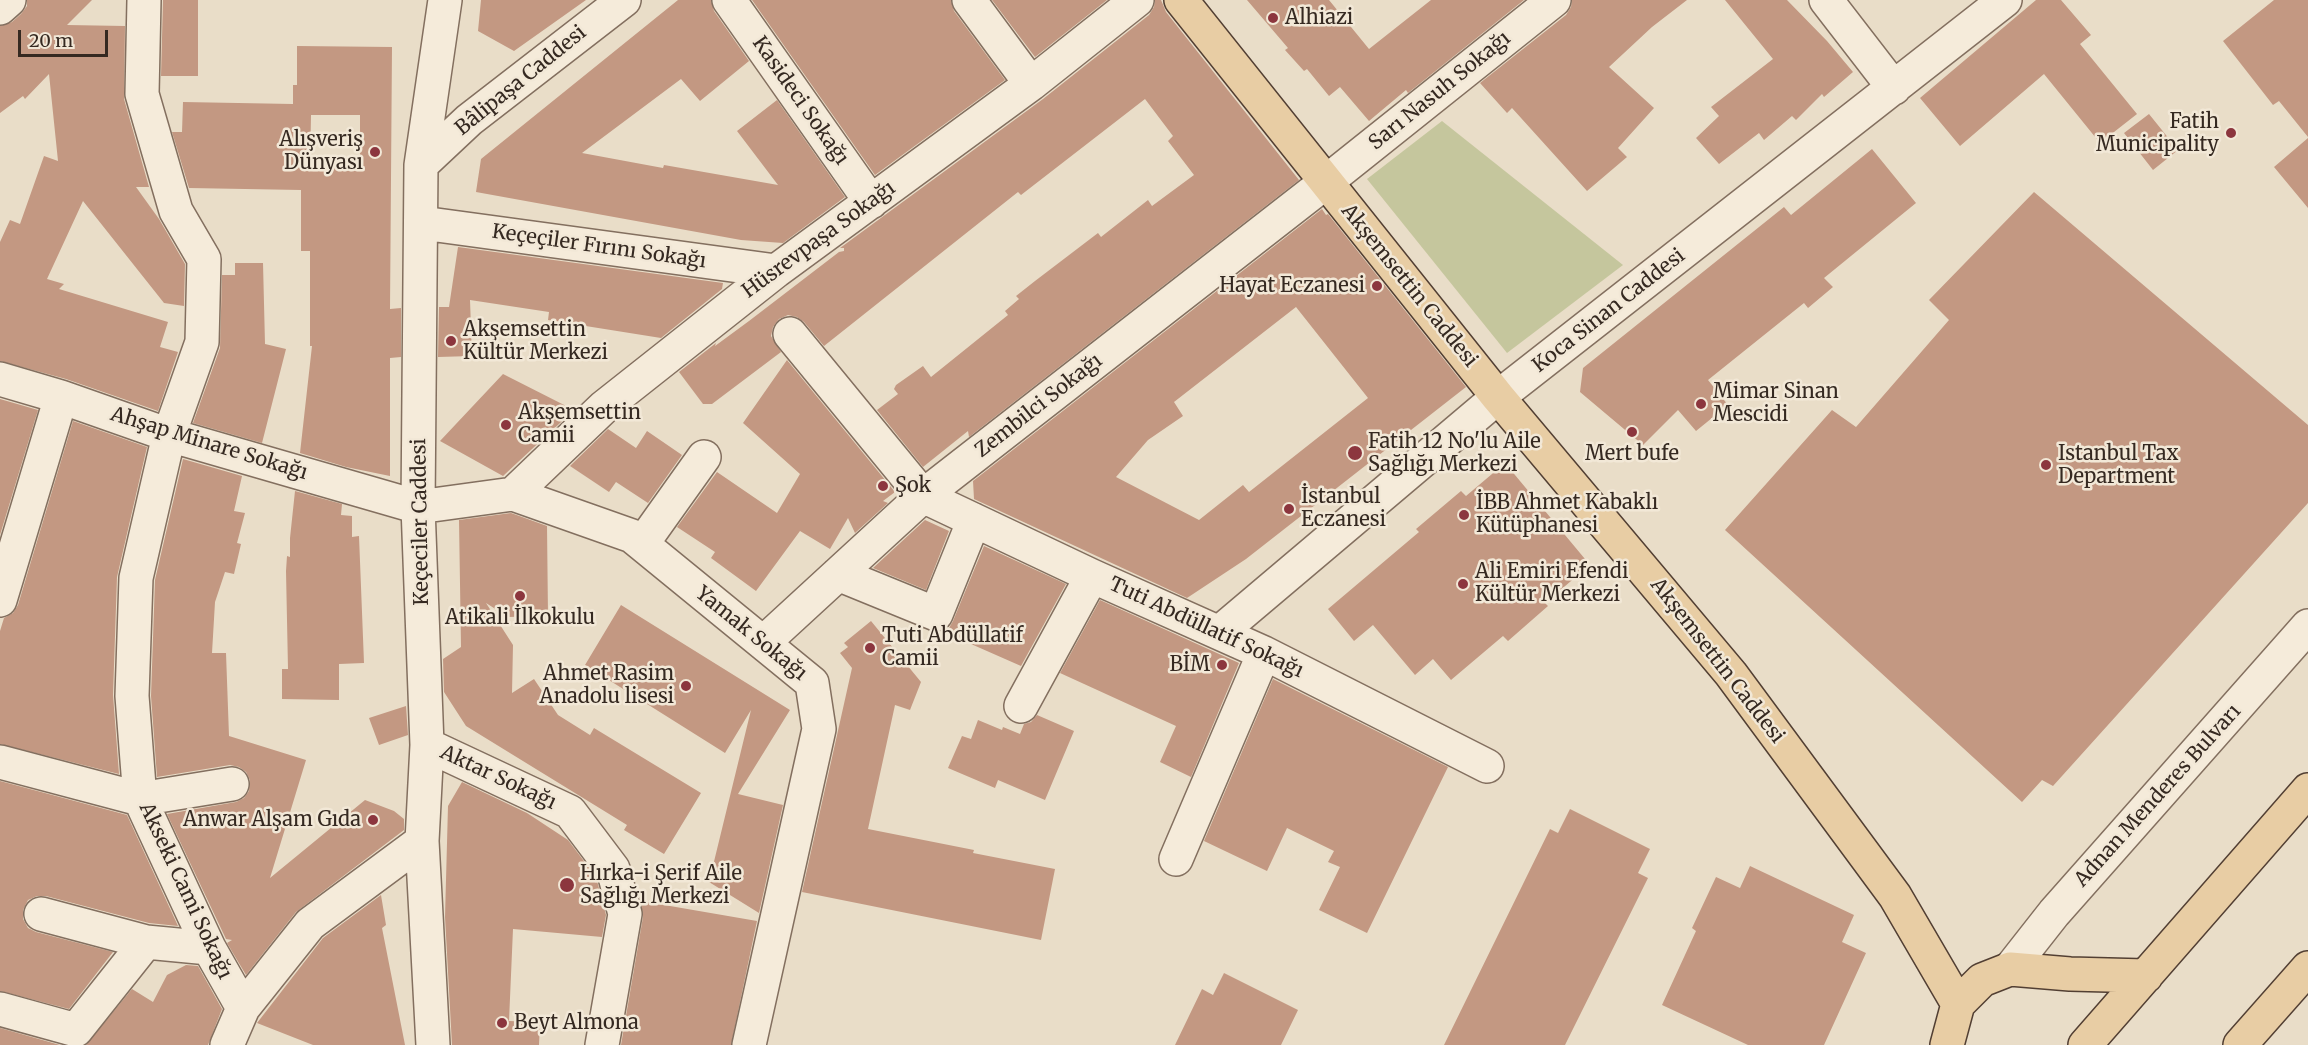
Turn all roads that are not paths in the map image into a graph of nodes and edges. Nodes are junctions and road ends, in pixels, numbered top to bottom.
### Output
1 (9, 0) edge
2 (144, 0) edge
3 (444, 0) edge
4 (624, 0) edge
5 (729, 0) edge
6 (969, 0) edge
7 (1137, 0) edge
8 (1182, 0) edge
9 (1554, 0) edge
10 (1826, 0) edge
11 (2006, 0) edge
12 (0, 8) edge
13 (1031, 84) junction
14 (1894, 88) junction
15 (421, 165) junction
16 (1326, 182) junction
17 (871, 202) junction
18 (422, 224) junction
19 (776, 271) junction
20 (790, 334) dead end
21 (0, 379) edge
22 (61, 397) junction
23 (1498, 397) junction
24 (169, 435) junction
25 (704, 457) dead end
26 (513, 494) junction
27 (923, 496) junction
28 (418, 507) junction
29 (974, 520) junction
30 (642, 544) junction
31 (6, 565) edge
32 (838, 574) junction
33 (1092, 576) junction
34 (0, 600) edge
35 (2308, 626) edge
36 (1220, 632) junction
37 (763, 643) junction
38 (1264, 653) junction
39 (1022, 706) dead end
40 (427, 745) junction
41 (0, 762) edge
42 (1487, 766) dead end
43 (232, 784) dead end
44 (2308, 790) edge
45 (140, 800) junction
46 (422, 841) junction
47 (1176, 859) dead end
48 (41, 914) dead end
49 (146, 942) junction
50 (209, 948) junction
51 (2308, 968) edge
52 (2010, 969) junction
53 (2146, 976) junction
54 (1958, 1004) junction
55 (243, 1008) junction
56 (0, 1009) edge
57 (227, 1045) edge
58 (433, 1045) edge
59 (602, 1045) edge
60 (749, 1045) edge
61 (1947, 1045) edge
62 (2085, 1045) edge
63 (2240, 1045) edge

1 - 12 street
2 - 24 street, Akseki Cami Sokağı
3 - 15 street, Keçeciler Caddesi
4 - 15 street, Bâlipaşa Caddesi
5 - 17 street, Kasideci Sokağı
6 - 13 street
7 - 13 street, Hüsrevpaşa Sokağı
8 - 16 main road, Akşemsettin Caddesi
9 - 16 street, Sarı Nasuh Sokağı
10 - 14 street
11 - 14 street, Koca Sinan Caddesi
13 - 17 street, Hüsrevpaşa Sokağı
14 - 23 street, Koca Sinan Caddesi
15 - 18 street, Keçeciler Caddesi
16 - 23 main road, Akşemsettin Caddesi
16 - 27 street, Zembilci Sokağı
17 - 19 street, Hüsrevpaşa Sokağı
18 - 19 street, Keçeçiler Fırını Sokağı
18 - 28 street, Keçeciler Caddesi
19 - 26 street, Hüsrevpaşa Sokağı
20 - 27 street
21 - 22 street, Ahşap Minare Sokağı
22 - 24 street, Ahşap Minare Sokağı
22 - 31 street
23 - 36 street, Koca Sinan Caddesi
23 - 54 main road, Akşemsettin Caddesi
24 - 28 street, Ahşap Minare Sokağı
24 - 45 street, Akseki Cami Sokağı
25 - 30 street
26 - 28 street, Yamak Sokağı
26 - 30 street, Yamak Sokağı
27 - 29 street, Tuti Abdüllatif Sokağı
27 - 32 street, Zembilci Sokağı
28 - 40 street, Keçeciler Caddesi
29 - 32 street
29 - 33 street, Tuti Abdüllatif Sokağı
30 - 37 street, Yamak Sokağı
31 - 34 street
32 - 37 street, Zembilci Sokağı
33 - 36 street, Tuti Abdüllatif Sokağı
33 - 39 street
35 - 52 street, Adnan Menderes Bulvarı
36 - 38 street, Tuti Abdüllatif Sokağı
37 - 60 street, Yamak Sokağı
38 - 42 street, Tuti Abdüllatif Sokağı
38 - 47 street
40 - 46 street, Keçeciler Caddesi
40 - 59 street, Aktar Sokağı
41 - 45 street
43 - 45 street
44 - 53 main road
45 - 50 street, Akseki Cami Sokağı
46 - 55 street
46 - 58 street, Keçeciler Caddesi
48 - 49 street
49 - 50 street
49 - 56 street
50 - 55 street, Akseki Cami Sokağı
51 - 63 main road
52 - 53 main road
52 - 54 main road
53 - 62 main road
54 - 61 main road
55 - 57 street

